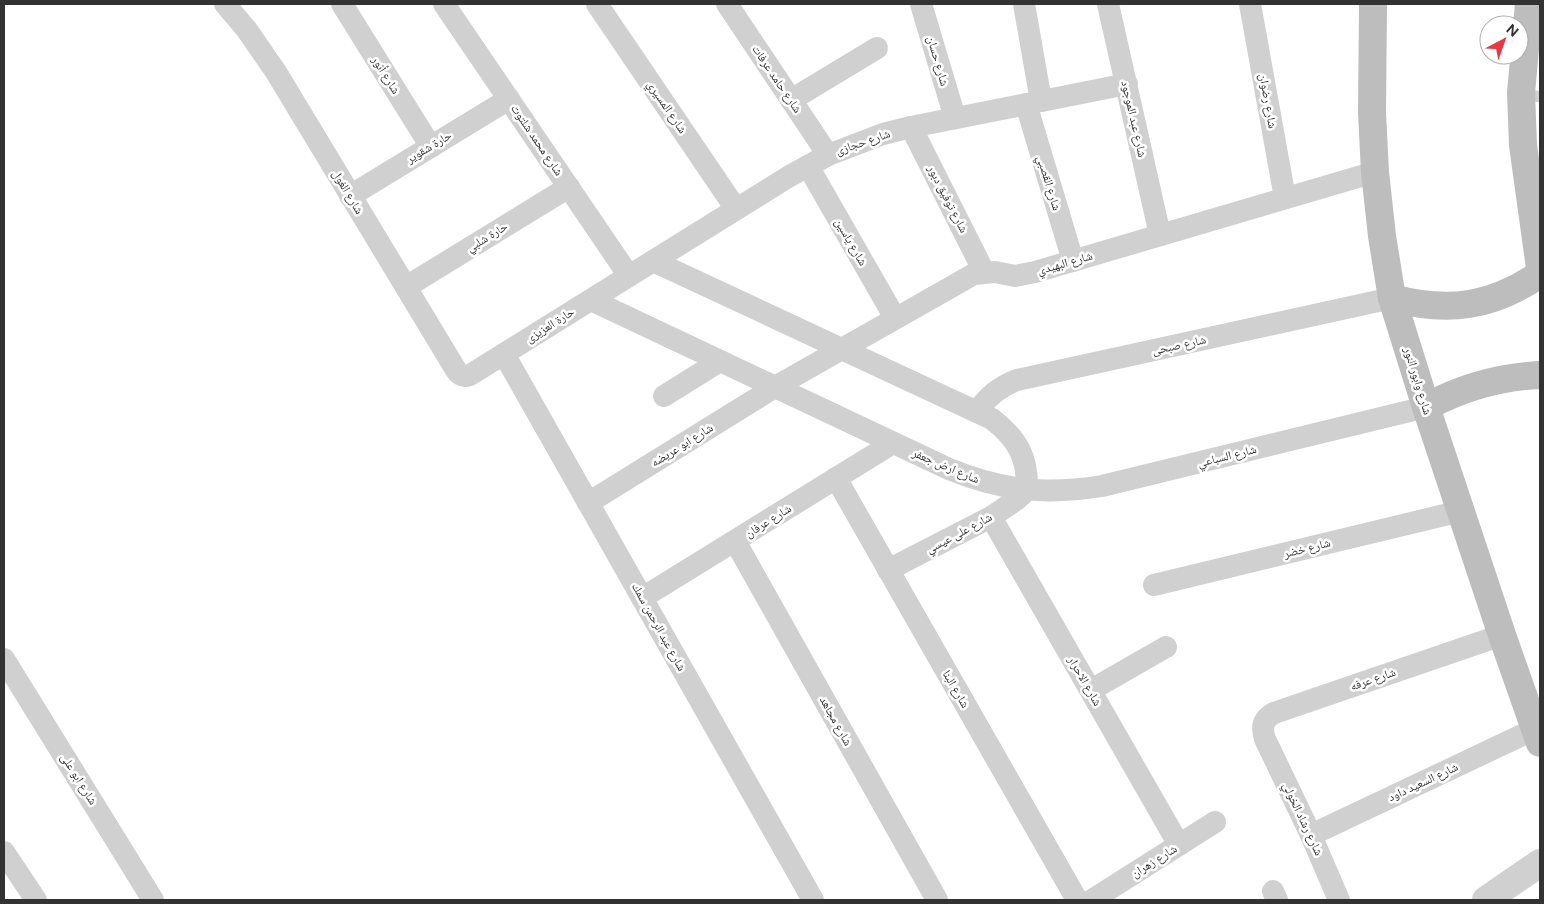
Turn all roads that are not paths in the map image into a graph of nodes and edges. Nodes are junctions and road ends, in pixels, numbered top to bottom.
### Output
1 (225, 4) edge
2 (342, 4) edge
3 (444, 4) edge
4 (597, 4) edge
5 (921, 4) edge
6 (1024, 4) edge
7 (1108, 4) edge
8 (1250, 4) edge
9 (1373, 4) edge
10 (1529, 4) edge
11 (734, 7) edge
12 (877, 48) dead end
13 (1127, 84) junction
14 (1531, 95) edge
15 (509, 99) junction
16 (791, 100) junction
17 (1033, 103) junction
18 (955, 118) junction
19 (911, 127) junction
20 (431, 146) junction
21 (828, 155) junction
22 (808, 166) junction
23 (1375, 172) junction
24 (569, 187) junction
25 (350, 196) junction
26 (1285, 198) junction
27 (736, 209) junction
28 (1160, 235) junction
29 (653, 261) junction
30 (1073, 261) junction
31 (1540, 268) edge
32 (984, 272) junction
33 (1540, 274) edge
34 (630, 276) junction
35 (406, 287) junction
36 (1392, 298) junction
37 (591, 300) junction
38 (895, 318) junction
39 (842, 348) junction
40 (504, 354) junction
41 (720, 361) junction
42 (470, 374) joint
43 (1540, 374) edge
44 (775, 387) junction
45 (664, 396) dead end
46 (1426, 406) junction
47 (977, 412) junction
48 (893, 443) junction
49 (836, 478) junction
50 (1027, 490) junction
51 (588, 503) junction
52 (1461, 511) junction
53 (991, 517) junction
54 (735, 541) junction
55 (888, 570) junction
56 (1154, 586) dead end
57 (642, 598) junction
58 (1502, 635) junction
59 (1166, 647) dead end
60 (4, 659) edge
61 (1091, 690) junction
62 (1538, 736) edge
63 (1265, 739) joint
64 (1215, 822) dead end
65 (1311, 835) junction
66 (1179, 845) junction
67 (4, 852) edge
68 (1540, 863) edge
69 (1119, 893) edge
70 (36, 900) edge
71 (153, 900) edge
72 (813, 900) edge
73 (937, 900) edge
74 (1077, 900) edge
75 (1092, 900) edge
76 (1339, 900) edge
77 (1486, 900) edge

1 - 25 street, شارع الغول
2 - 20 street, شارع أنور
3 - 15 street, شارع محمد شلتوت
4 - 27 street, شارع المسيري
5 - 18 street, شارع حسان
6 - 17 street, شارع القصبي
7 - 13 street, شارع عبد الموجود
8 - 26 street, شارع رضوان
9 - 23 main road, شارع وابور النور
10 - 14 main road
11 - 16 street, شارع حامد عرفات
12 - 16 street
13 - 17 street, شارع حجازى
13 - 28 street, شارع عبد الموجود
14 - 31 main road
15 - 20 street, حارة شقوير
15 - 24 street, شارع محمد شلتوت
16 - 21 street, شارع حامد عرفات
17 - 18 street, شارع حجازى
17 - 30 street, شارع القصبي
18 - 19 street, شارع حجازى
19 - 21 street, شارع حجازى
19 - 32 street, شارع توفيق دبور
20 - 25 street, حارة شقوير
21 - 22 street, شارع حجازى
22 - 27 street, شارع حجازى
22 - 38 street, شارع ياسين
23 - 26 street, شارع البهيدي
23 - 36 main road, شارع وابور النور
24 - 34 street, شارع محمد شلتوت
24 - 35 street, حارة شلبي
25 - 35 street, شارع الغول
26 - 28 street, شارع البهيدي
27 - 29 street, شارع حجازى
28 - 30 street, شارع البهيدي
29 - 34 street, شارع حجازى
29 - 39 street
30 - 32 street, شارع البهيدي
32 - 38 street, شارع البهيدي
33 - 36 main road
34 - 37 street, حارة العزيزى
35 - 42 street, شارع الغول
36 - 46 main road, شارع وابور النور
36 - 47 street, شارع صبحى
37 - 40 street, حارة العزيزى
37 - 41 street, شارع ارض جعفر
38 - 39 street, شارع البهيدي
39 - 44 street, شارع البهيدي
39 - 47 street
40 - 42 street, حارة العزيزى
40 - 51 street, شارع عبد الرحمن سمك
41 - 44 street, شارع ارض جعفر
41 - 45 street
43 - 46 main road
44 - 48 street, شارع ارض جعفر
44 - 51 street, شارع ابو عريضه
46 - 50 street, شارع السباعي
46 - 52 main road, شارع وابور النور
47 - 50 street
48 - 49 street, شارع عرفان
48 - 50 street, شارع ارض جعفر
49 - 54 street, شارع عرفان
49 - 55 street, شارع البنا
50 - 53 street, شارع على عيسي
51 - 57 street, شارع عبد الرحمن سمك
52 - 56 street, شارع خضر
52 - 58 main road, شارع وابور النور
53 - 55 street, شارع على عيسي
53 - 61 street, شارع الاحرار
54 - 57 street, شارع عرفان
54 - 73 street, شارع مجاهد
55 - 74 street, شارع البنا
57 - 72 street, شارع عبد الرحمن سمك
58 - 62 main road, شارع وابور النور
58 - 63 street, شارع عرفه
59 - 61 street
60 - 71 street, شارع ابو على
61 - 66 street, شارع الاحرار
62 - 65 street, شارع السعيد داود
63 - 65 street, شارع رشاد الخولي
64 - 66 street, شارع زهران
65 - 76 street, شارع رشاد الخولي
66 - 69 street, شارع زهران
67 - 70 street
68 - 77 street
69 - 75 street, شارع زهران

